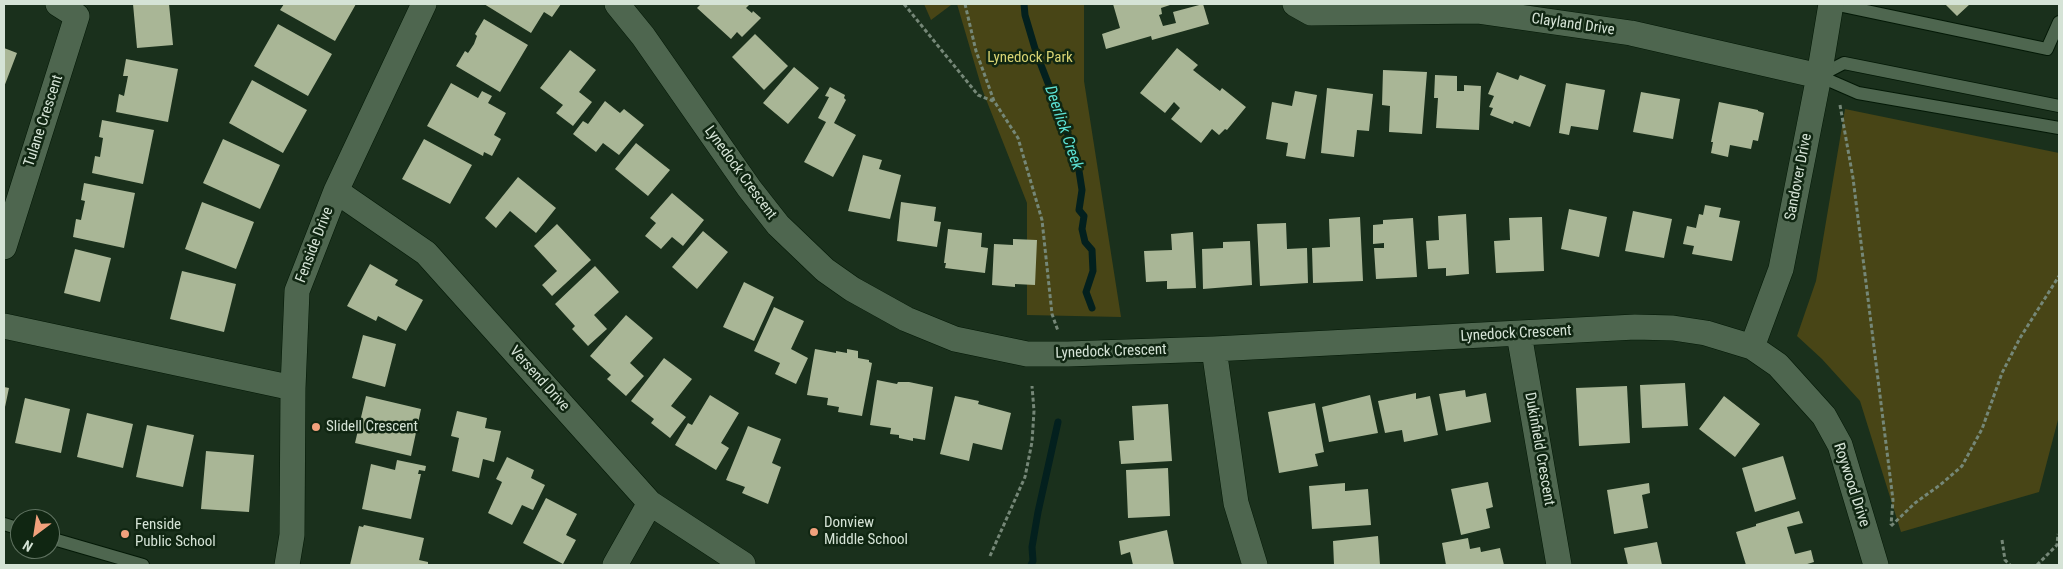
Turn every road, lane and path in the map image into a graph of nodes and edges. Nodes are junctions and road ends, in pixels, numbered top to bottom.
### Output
1 (58, 4) edge
2 (424, 4) edge
3 (617, 4) edge
4 (904, 4) edge
5 (965, 4) edge
6 (1295, 4) edge
7 (1832, 4) edge
8 (2059, 22) edge
9 (1818, 76) junction
10 (1840, 100) dead end
11 (994, 101) junction
12 (2059, 106) edge
13 (2059, 128) edge
14 (336, 191) junction
15 (4, 247) edge
16 (2059, 276) edge
17 (4, 326) edge
18 (1519, 334) junction
19 (1752, 347) junction
20 (1214, 349) junction
21 (1068, 354) junction
22 (1032, 386) dead end
23 (293, 388) junction
24 (650, 503) junction
25 (1892, 525) junction
26 (2058, 534) edge
27 (2002, 540) dead end
28 (60, 541) edge
29 (1872, 554) edge
30 (990, 556) dead end
31 (743, 564) edge
32 (143, 565) edge
33 (287, 565) edge
34 (616, 565) edge
35 (1255, 565) edge
36 (1559, 565) edge
37 (2010, 565) edge
38 (2037, 565) edge

1 - 15 street, Tulane Crescent
2 - 14 street, Fenside Drive
3 - 21 street, Lynedock Crescent
4 - 11 path
5 - 11 path
6 - 9 street, Clayland Drive
7 - 8 lane
7 - 9 street, Sandover Drive
9 - 12 lane
9 - 13 lane
9 - 19 street, Sandover Drive
10 - 25 path
11 - 21 path
14 - 23 street, Fenside Drive
14 - 24 street, Versend Drive
16 - 25 path
17 - 23 street
18 - 19 street, Lynedock Crescent
18 - 20 street, Lynedock Crescent
18 - 36 street, Dukinfield Crescent
19 - 29 street, Roywood Drive
20 - 21 street, Lynedock Crescent
20 - 35 street
22 - 30 path
23 - 33 street, Fenside Drive
24 - 31 street, Versend Drive
24 - 34 street
25 - 29 path
26 - 38 path
27 - 37 path
28 - 32 lane

